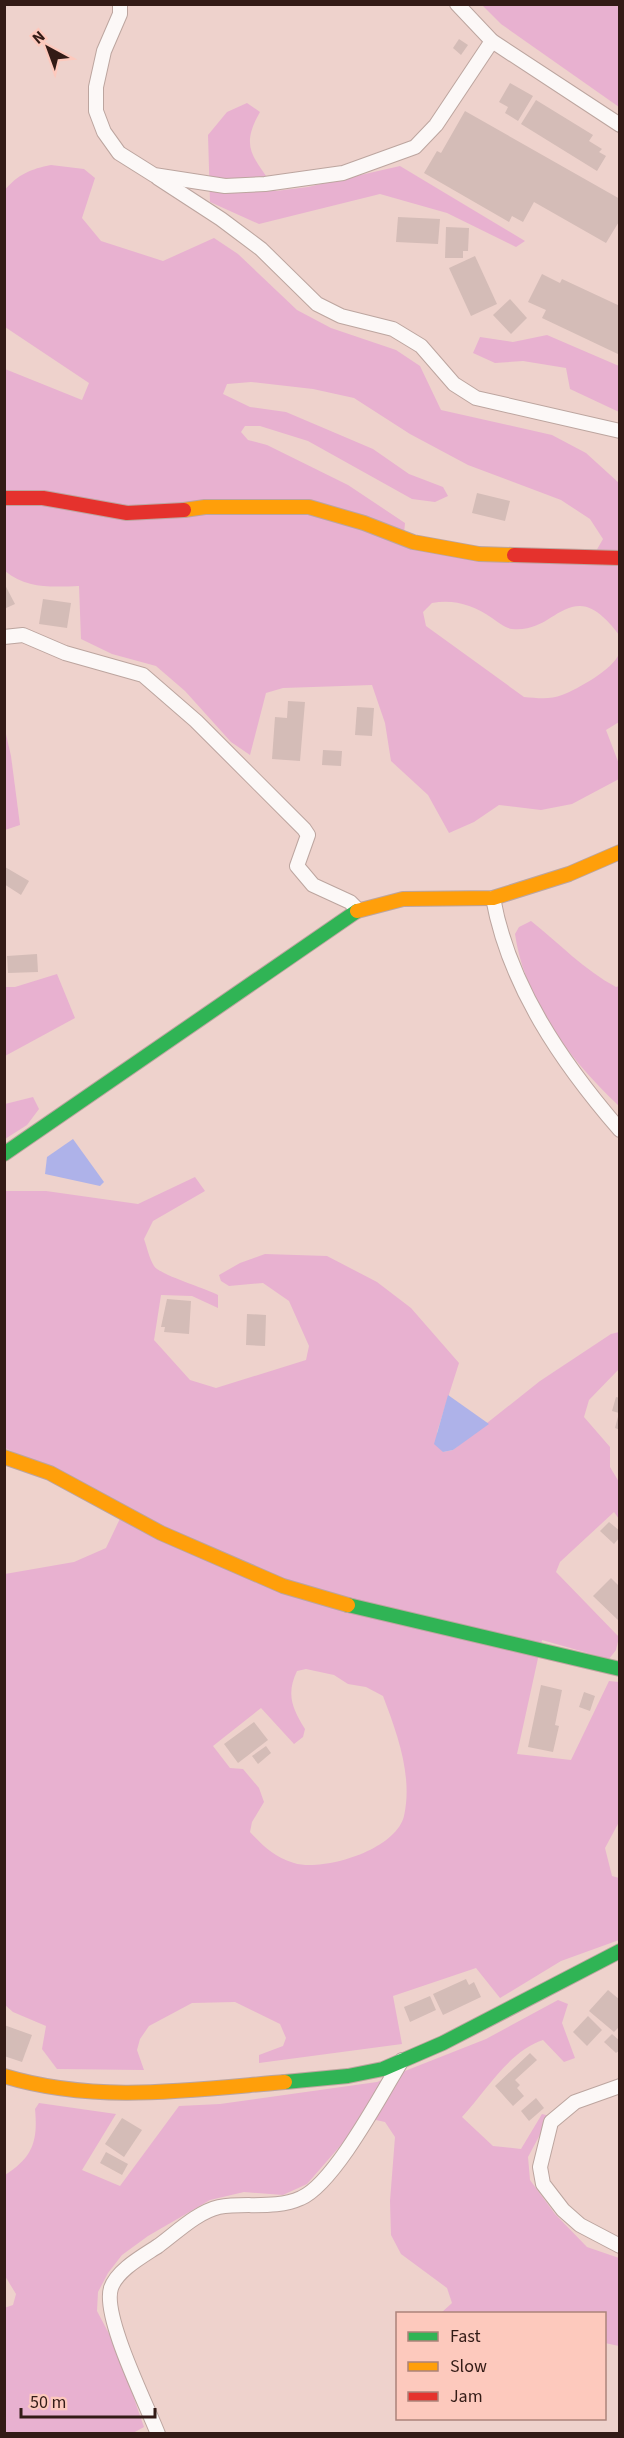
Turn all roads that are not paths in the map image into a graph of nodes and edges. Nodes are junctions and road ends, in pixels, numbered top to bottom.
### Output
1 (120, 4) edge
2 (457, 4) edge
3 (492, 41) junction
4 (620, 125) edge
5 (154, 175) junction
6 (620, 431) edge
7 (4, 498) edge
8 (620, 558) edge
9 (4, 637) edge
10 (620, 852) edge
11 (493, 898) junction
12 (358, 910) junction
13 (620, 1130) edge
14 (4, 1154) edge
15 (4, 1457) edge
16 (620, 1669) edge
17 (620, 1951) edge
18 (403, 2059) junction
19 (4, 2076) edge
20 (620, 2086) edge
21 (620, 2246) edge
22 (158, 2433) edge

1 - 5 street
2 - 3 street
3 - 4 street
3 - 5 street
5 - 6 street
7 - 8 street
9 - 12 street
10 - 11 street
11 - 12 street
11 - 13 street
12 - 14 street
15 - 16 street
17 - 18 street
18 - 19 street
18 - 22 street
20 - 21 street

